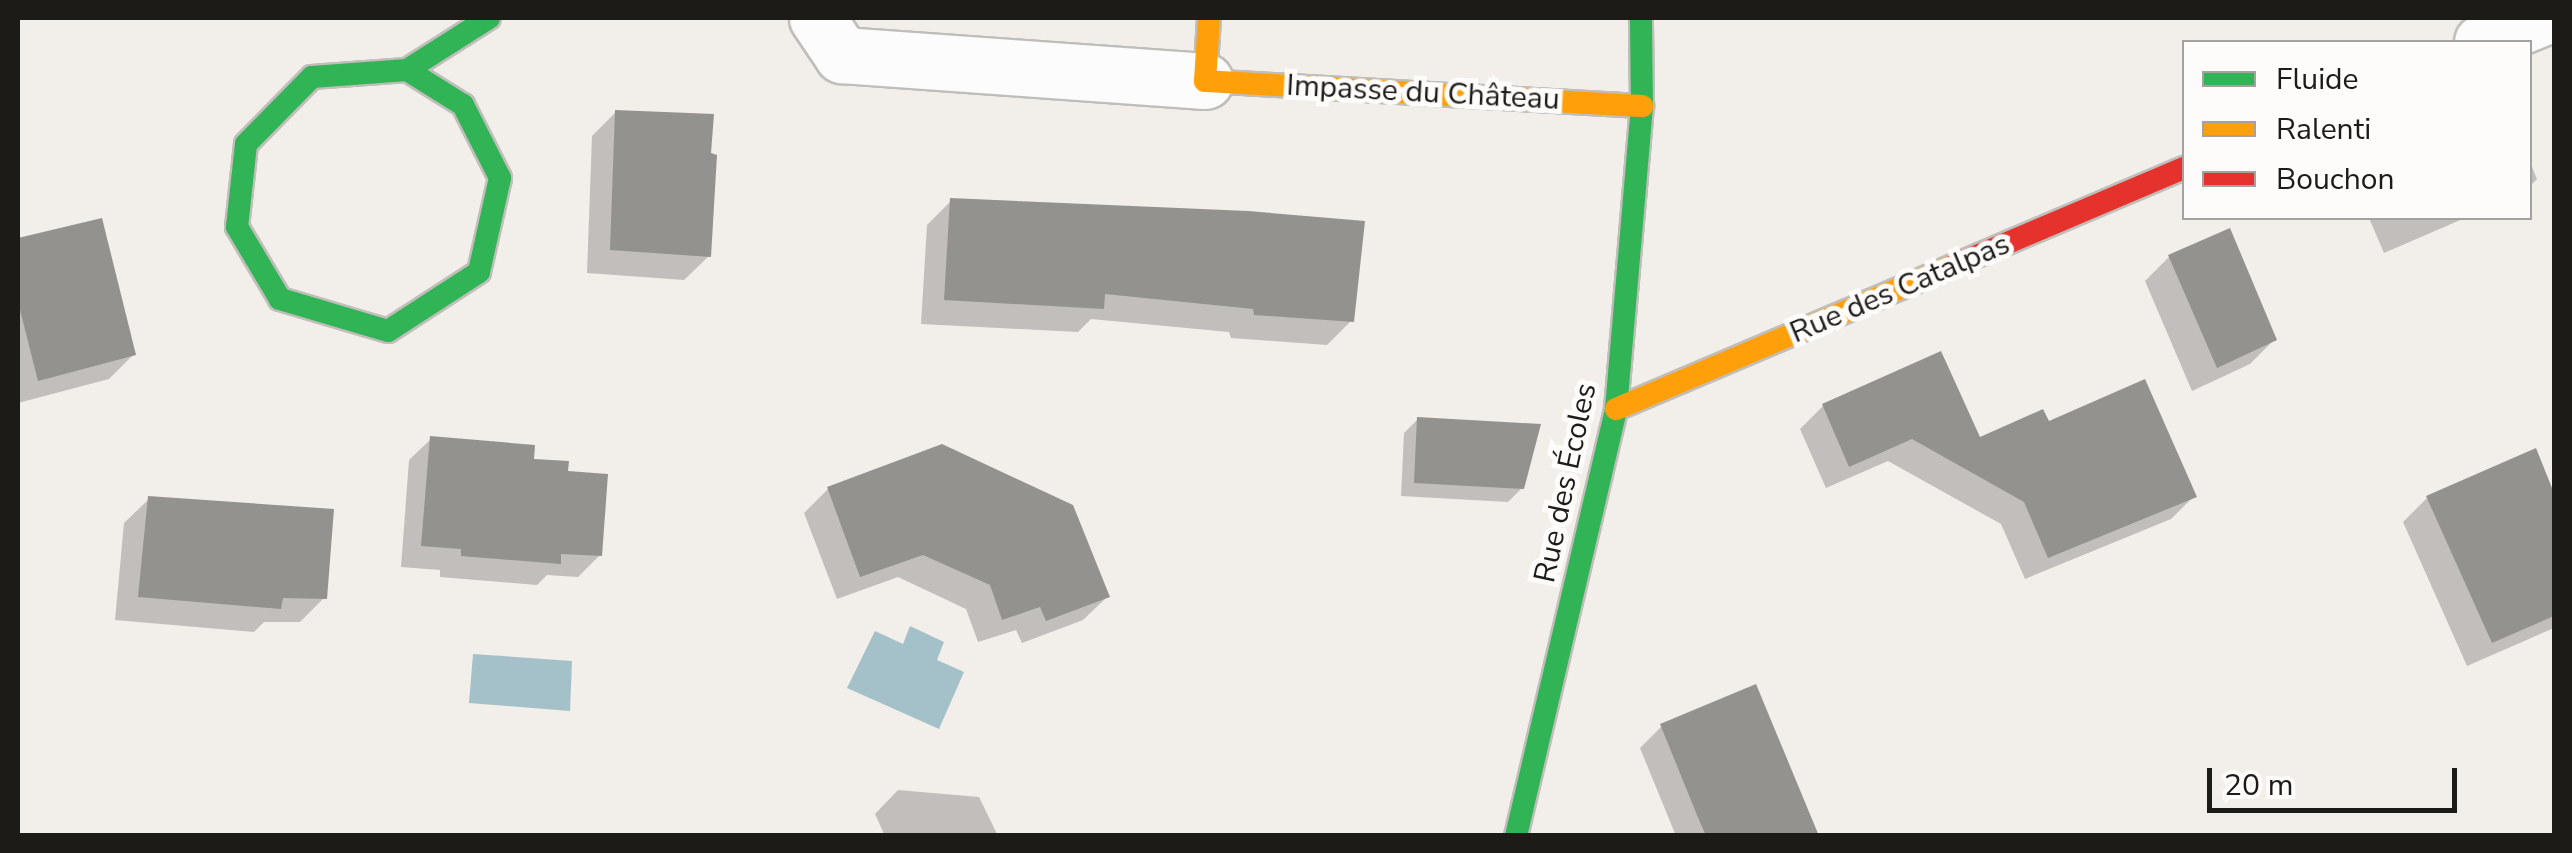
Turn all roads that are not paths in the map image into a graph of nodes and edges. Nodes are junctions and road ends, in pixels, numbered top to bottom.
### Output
1 (488, 18) edge
2 (817, 18) edge
3 (1209, 18) edge
4 (1642, 18) edge
5 (2541, 18) edge
6 (2487, 40) edge
7 (406, 70) junction
8 (1205, 81) junction
9 (1642, 106) junction
10 (2182, 169) edge
11 (1616, 409) junction
12 (1516, 836) edge

1 - 7 street
2 - 8 street, Impasse du Château
3 - 8 street
4 - 9 street, Rue des Écoles
5 - 6 street
7 - 7 street
8 - 9 street, Impasse du Château
9 - 11 street, Rue des Écoles
10 - 11 street, Rue des Catalpas
11 - 12 street, Rue des Écoles

